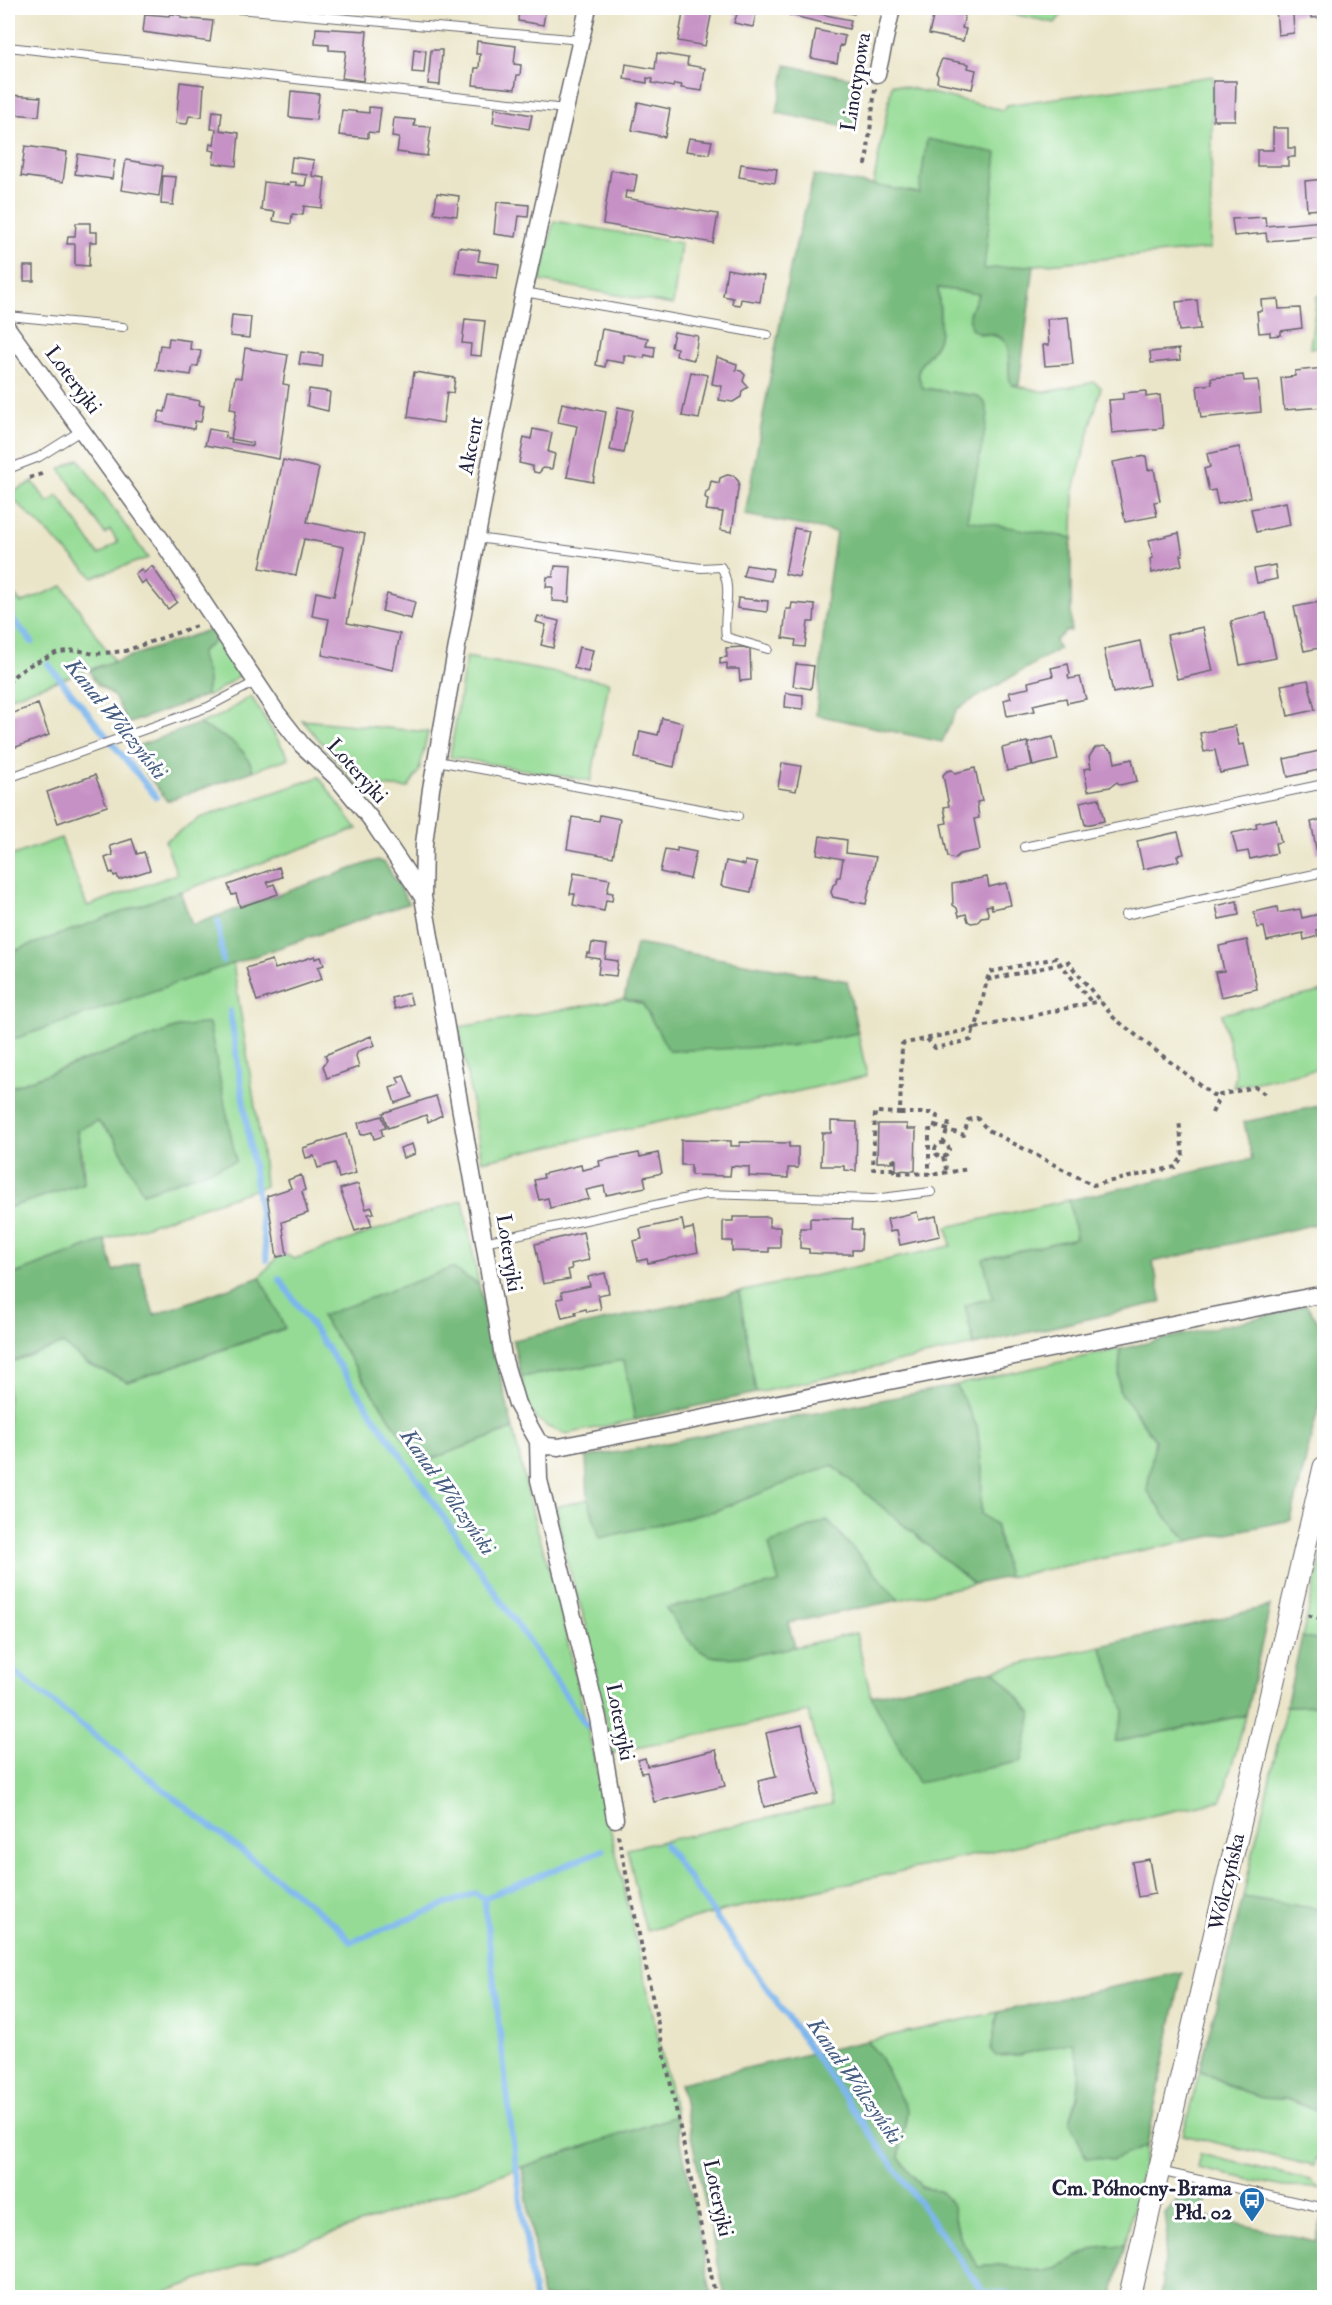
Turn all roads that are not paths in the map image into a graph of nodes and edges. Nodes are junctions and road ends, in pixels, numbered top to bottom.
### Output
1 (227, 8) edge
2 (588, 8) edge
3 (892, 8) edge
4 (581, 40) junction
5 (8, 47) edge
6 (877, 74) road end
7 (565, 110) junction
8 (524, 292) junction
9 (8, 316) edge
10 (123, 327) dead end
11 (8, 329) edge
12 (768, 335) dead end
13 (82, 430) junction
14 (8, 469) edge
15 (477, 538) junction
16 (768, 649) dead end
17 (255, 682) junction
18 (437, 761) junction
19 (8, 777) edge
20 (1324, 784) edge
21 (738, 816) dead end
22 (1024, 847) dead end
23 (1324, 872) edge
24 (423, 897) junction
25 (1125, 915) dead end
26 (931, 1192) dead end
27 (484, 1242) junction
28 (1324, 1297) edge
29 (538, 1441) junction
30 (1324, 1467) edge
31 (615, 1820) road end
32 (1159, 2171) junction
33 (1324, 2208) edge
34 (1129, 2298) edge

1 - 4 lane
2 - 4 street, Akcent
3 - 6 street, Linotypowa
4 - 7 street, Akcent
5 - 7 lane
7 - 8 street, Akcent
8 - 12 lane
8 - 15 street, Akcent
9 - 10 lane
11 - 13 street, Loteryjki
13 - 14 lane
13 - 17 street, Loteryjki
15 - 16 lane
15 - 18 street, Akcent
17 - 19 lane
17 - 24 street, Loteryjki
18 - 21 lane
18 - 24 street, Akcent
20 - 22 lane
23 - 25 lane
24 - 27 street, Loteryjki
26 - 27 lane
27 - 29 street, Loteryjki
28 - 29 street
29 - 31 street, Loteryjki
30 - 32 street, Wólczyńska
32 - 33 lane
32 - 34 street, Wólczyńska

